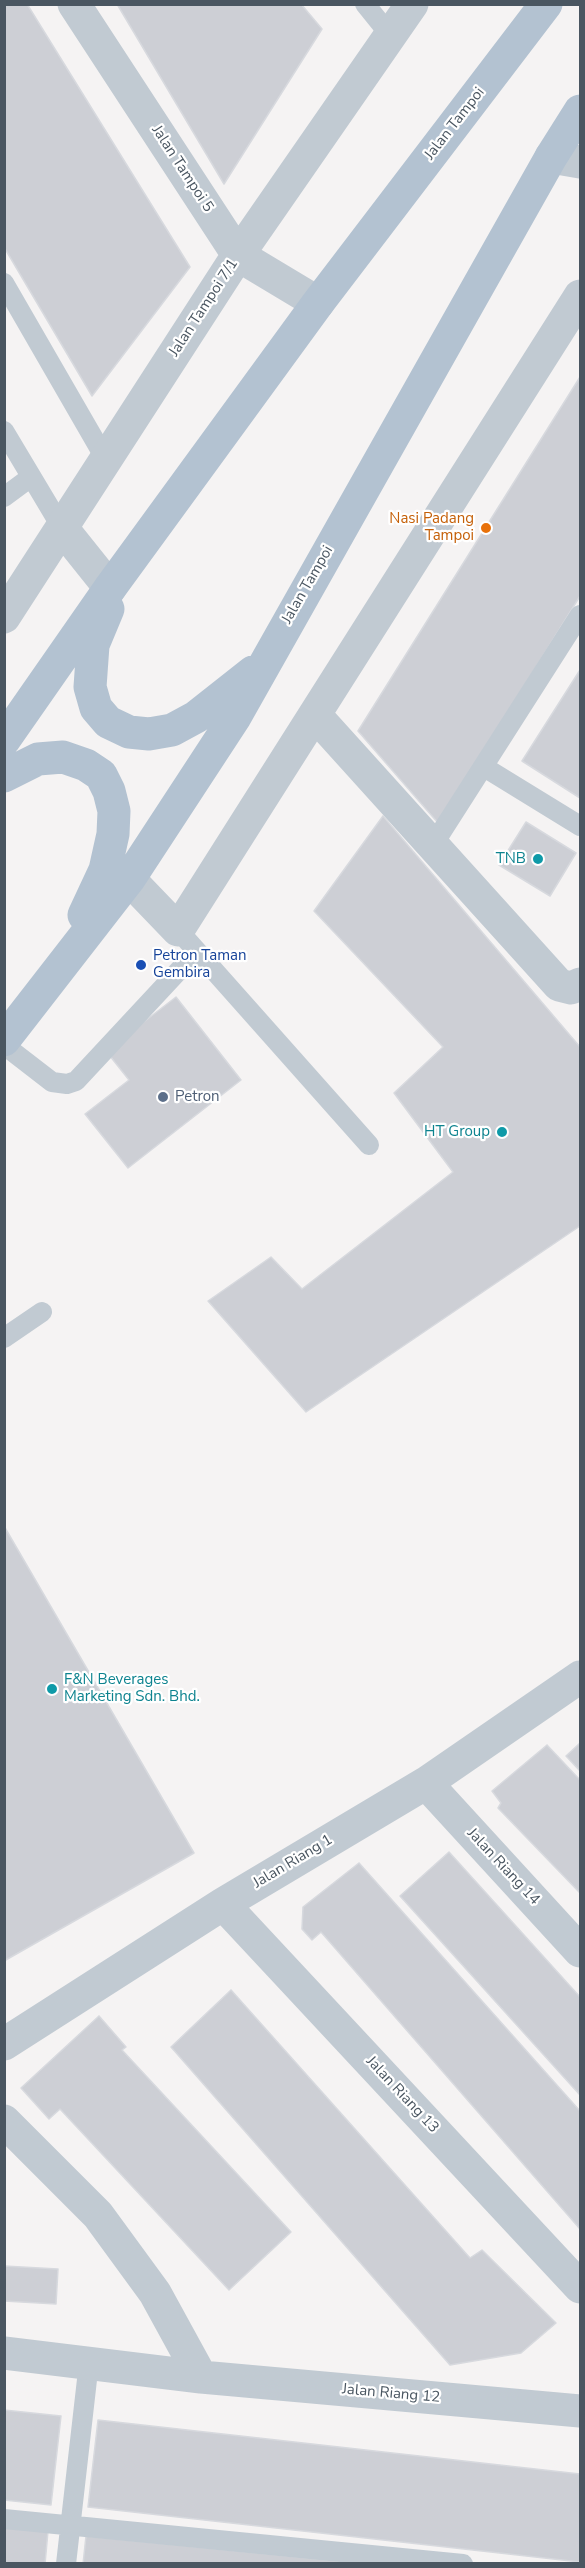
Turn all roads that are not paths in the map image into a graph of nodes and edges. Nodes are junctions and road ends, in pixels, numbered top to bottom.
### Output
1 (74, 4) edge
2 (365, 4) edge
3 (412, 4) edge
4 (544, 9) edge
5 (390, 35) junction
6 (580, 111) edge
7 (566, 160) edge
8 (238, 255) junction
9 (4, 282) edge
10 (580, 296) edge
11 (318, 303) junction
12 (4, 431) edge
13 (105, 458) junction
14 (31, 477) junction
15 (4, 497) edge
16 (62, 528) junction
17 (117, 578) junction
18 (580, 615) edge
19 (4, 616) edge
20 (264, 663) junction
21 (316, 716) junction
22 (4, 740) edge
23 (484, 767) junction
24 (4, 776) edge
25 (580, 826) edge
26 (433, 845) junction
27 (129, 879) junction
28 (187, 940) junction
29 (62, 964) junction
30 (576, 986) edge
31 (4, 1040) edge
32 (4, 1045) edge
33 (369, 1145) dead end
34 (42, 1312) dead end
35 (4, 1338) edge
36 (580, 1677) edge
37 (426, 1783) junction
38 (223, 1904) junction
39 (580, 1951) edge
40 (4, 2044) edge
41 (4, 2121) edge
42 (580, 2287) edge
43 (4, 2353) edge
44 (88, 2362) junction
45 (201, 2377) junction
46 (580, 2411) edge
47 (4, 2519) edge
48 (69, 2525) junction
49 (66, 2564) edge
50 (463, 2564) edge

1 - 8 street, Jalan Tampoi 5
2 - 5 lane
3 - 5 street, Jalan Tampoi 7/1
4 - 11 main road, Jalan Tampoi
5 - 8 street, Jalan Tampoi 7/1
6 - 7 main road, Jalan Tampoi
7 - 20 main road, Jalan Tampoi
8 - 11 street, Jalan Tampoi 5
8 - 13 street, Jalan Tampoi 7/1
9 - 13 lane
10 - 21 street
11 - 17 main road, Jalan Tampoi
12 - 14 lane
13 - 16 street, Jalan Tampoi 7/1
14 - 15 lane
14 - 16 lane
16 - 17 street
16 - 19 street, Jalan Tampoi 7/1
17 - 20 main road
17 - 22 main road, Jalan Tampoi
18 - 23 lane
20 - 27 main road, Jalan Tampoi
21 - 26 street
21 - 28 street
23 - 25 lane
23 - 26 lane
24 - 29 main road
26 - 30 street
27 - 28 street
27 - 29 main road, Jalan Tampoi
28 - 32 lane
28 - 33 lane
29 - 31 main road, Jalan Tampoi
34 - 35 lane
36 - 37 street, Jalan Riang 1
37 - 38 street, Jalan Riang 1
37 - 39 street, Jalan Riang 14
38 - 40 street, Jalan Riang 1
38 - 42 street, Jalan Riang 13
41 - 45 street
43 - 44 street, Jalan Riang 12
44 - 45 street, Jalan Riang 12
44 - 48 lane
45 - 46 street, Jalan Riang 12
47 - 48 lane
48 - 49 lane
48 - 50 lane

